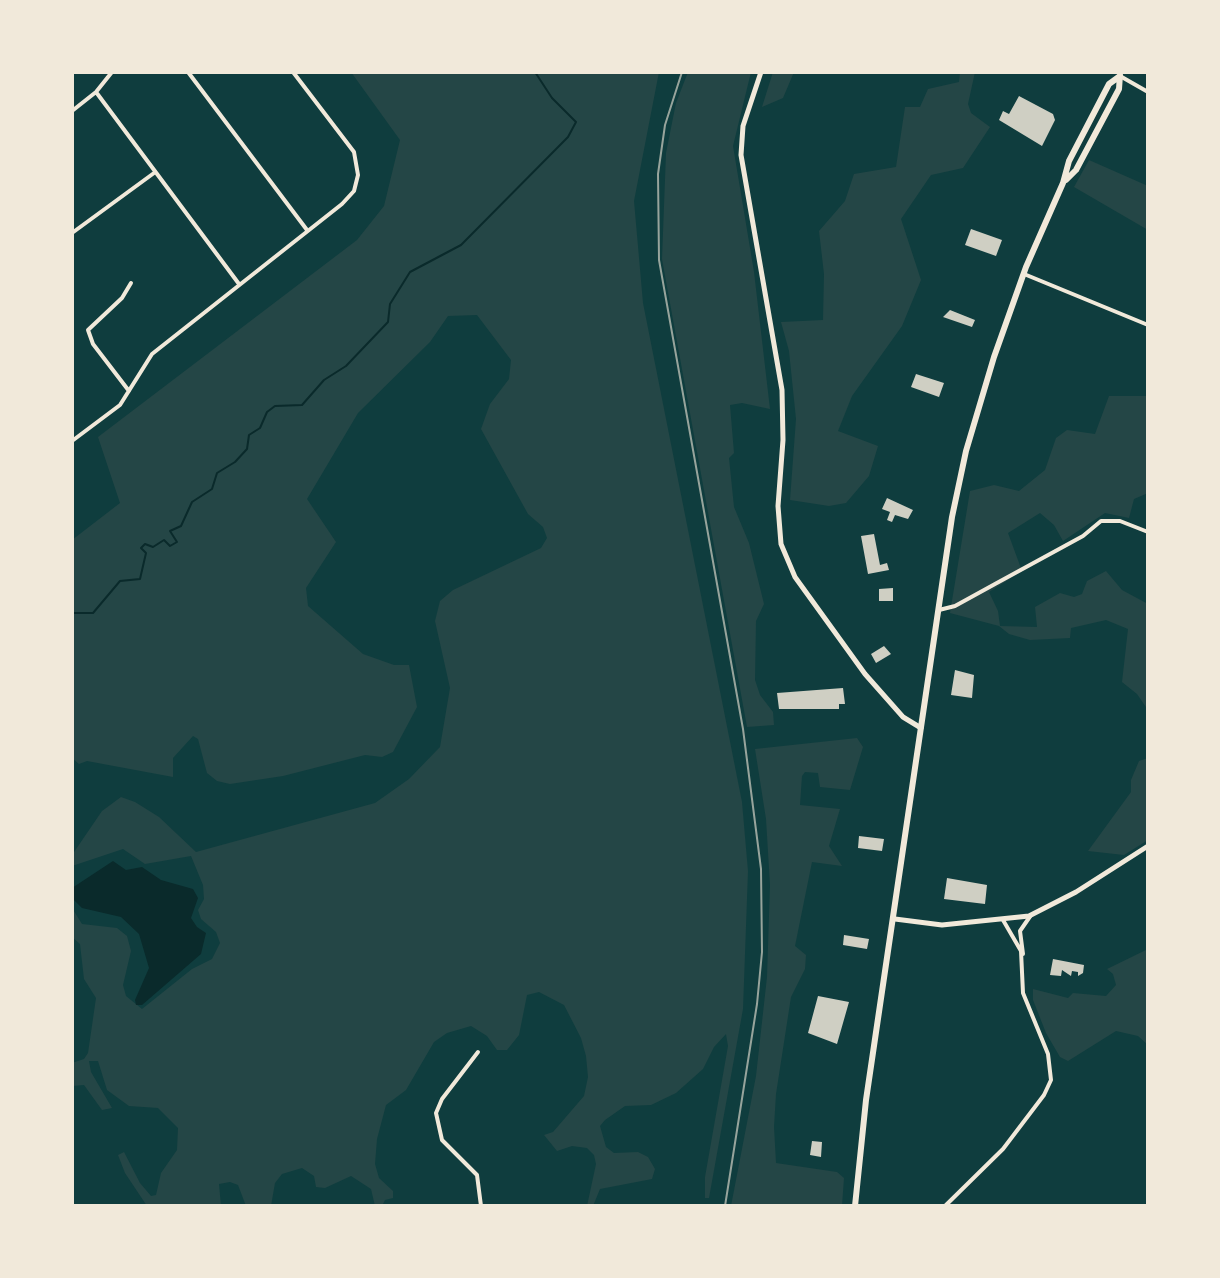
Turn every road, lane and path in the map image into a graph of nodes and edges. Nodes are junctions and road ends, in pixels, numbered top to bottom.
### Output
1 (112, 72) edge
2 (188, 72) edge
3 (293, 72) edge
4 (761, 72) edge
5 (1121, 74) edge
6 (96, 92) junction
7 (1148, 92) edge
8 (72, 111) edge
9 (155, 172) junction
10 (307, 231) junction
11 (72, 233) edge
12 (1024, 274) junction
13 (131, 283) dead end
14 (239, 284) junction
15 (1148, 325) edge
16 (129, 391) junction
17 (72, 441) edge
18 (1148, 532) edge
19 (939, 610) junction
20 (921, 728) junction
21 (1148, 846) edge
22 (1031, 915) junction
23 (895, 919) junction
24 (1003, 920) junction
25 (1023, 960) junction
26 (478, 1052) dead end
27 (481, 1206) edge
28 (855, 1206) edge
29 (945, 1206) edge

1 - 6 street
2 - 10 street
3 - 10 street
4 - 20 street
5 - 7 street
5 - 12 main road
6 - 8 street
6 - 9 street
9 - 11 street
9 - 14 street
10 - 14 street
12 - 15 street
12 - 19 main road
13 - 16 street
14 - 16 street
16 - 17 street
18 - 19 street
19 - 20 main road
20 - 23 main road
21 - 22 street
22 - 24 street
22 - 25 street
23 - 24 street
23 - 28 main road
24 - 25 street
25 - 29 street
26 - 27 street

